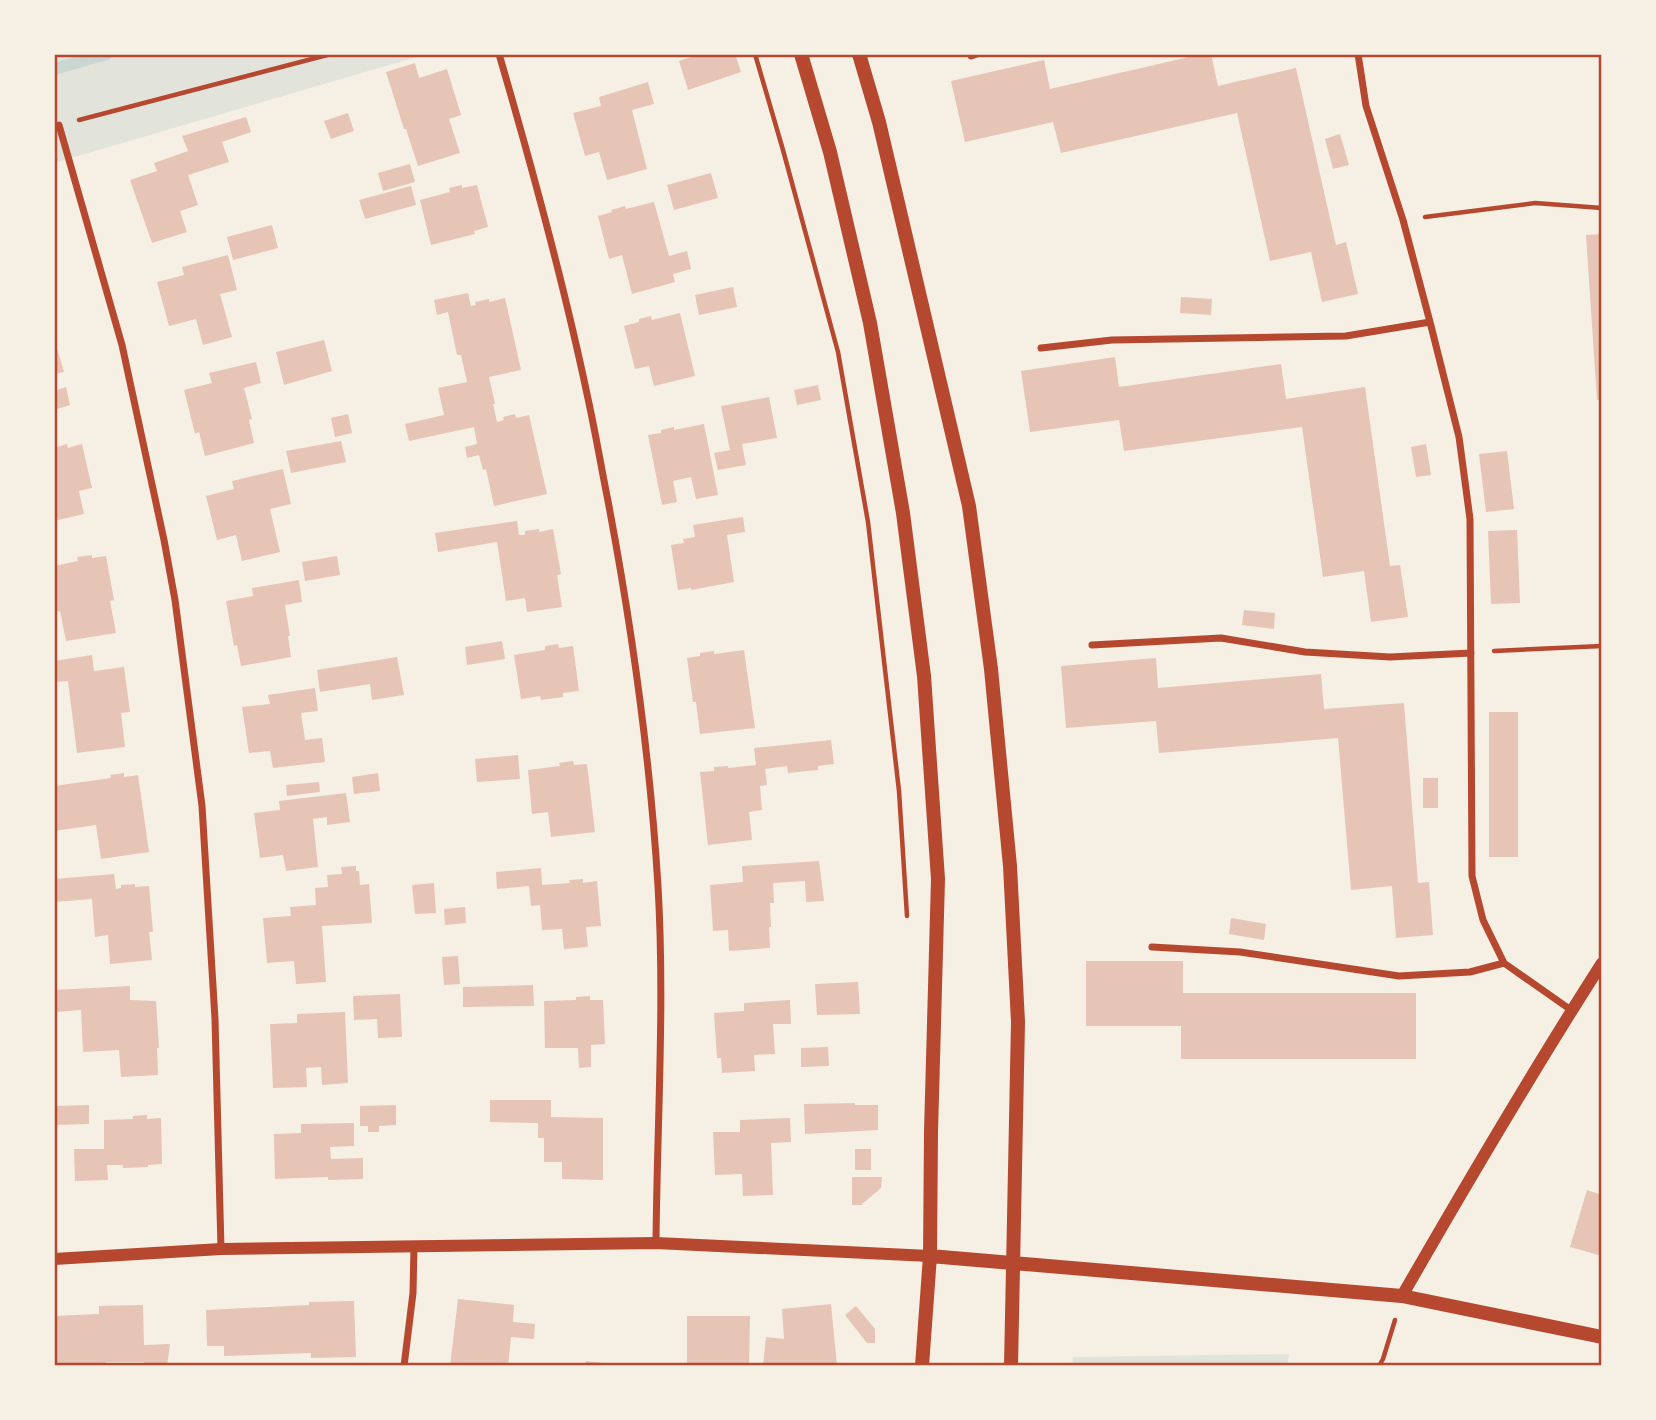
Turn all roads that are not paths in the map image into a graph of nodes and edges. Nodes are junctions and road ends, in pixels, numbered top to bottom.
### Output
1 (499, 54) edge
2 (801, 54) edge
3 (859, 54) edge
4 (1358, 54) edge
5 (60, 125) road end
6 (1430, 322) junction
7 (1041, 348) dead end
8 (1092, 645) dead end
9 (1471, 653) junction
10 (1152, 947) dead end
11 (1504, 963) junction
12 (1602, 963) edge
13 (1571, 1010) junction
14 (656, 1243) junction
15 (414, 1246) junction
16 (221, 1249) junction
17 (930, 1256) junction
18 (54, 1259) edge
19 (1014, 1262) junction
20 (1402, 1296) junction
21 (1602, 1337) edge
22 (404, 1366) edge
23 (922, 1366) edge
24 (1011, 1366) edge

1 - 14 street
2 - 17 main road
3 - 19 main road
4 - 6 street
5 - 16 street
6 - 7 street
6 - 9 street
8 - 9 street
9 - 11 street
10 - 11 street
11 - 13 street
12 - 13 street
13 - 20 street
14 - 15 street
14 - 17 street
15 - 16 street
15 - 22 street
16 - 18 street
17 - 19 main road
17 - 23 main road
19 - 20 main road
19 - 24 main road
20 - 21 main road

